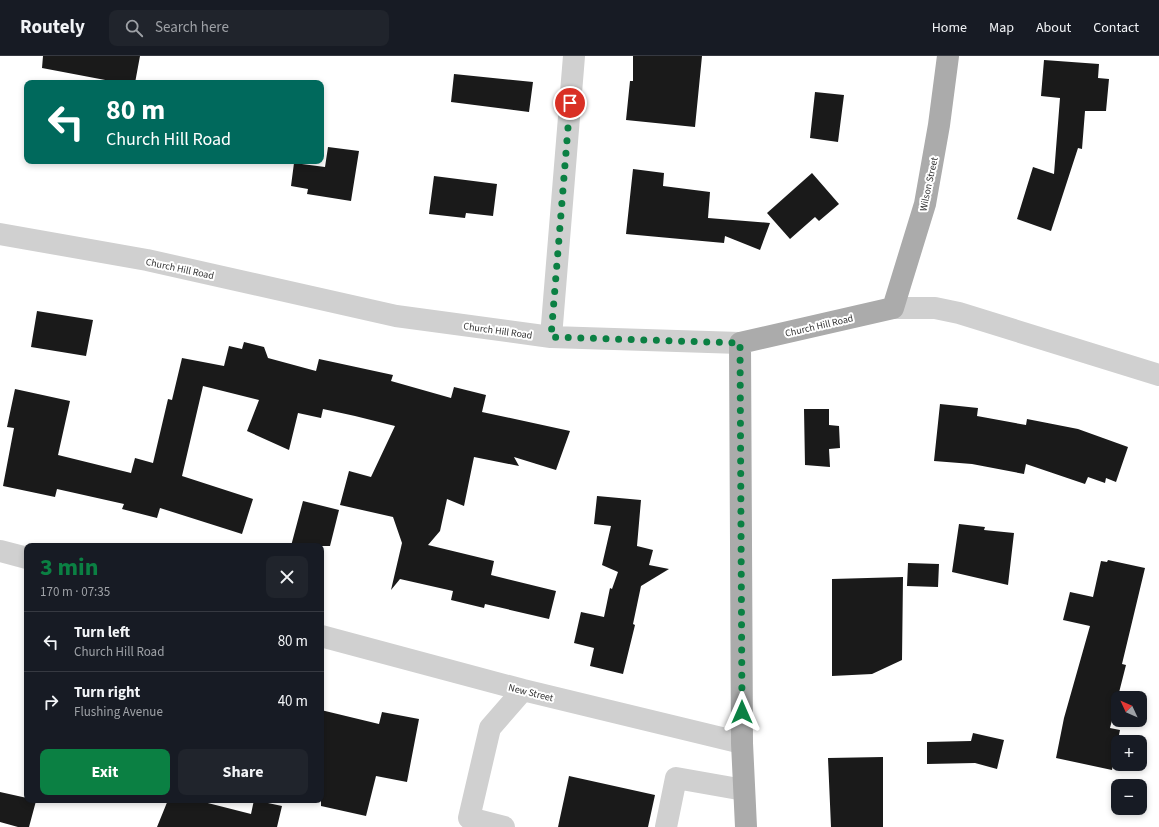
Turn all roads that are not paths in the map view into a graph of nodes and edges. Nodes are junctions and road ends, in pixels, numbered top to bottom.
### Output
1 (574, 56) edge
2 (948, 56) edge
3 (0, 234) edge
4 (893, 308) junction
5 (551, 337) junction
6 (740, 343) junction
7 (1159, 375) edge
8 (0, 551) edge
9 (24, 557) edge
10 (324, 637) edge
11 (523, 690) junction
12 (742, 743) junction
13 (744, 790) junction
14 (504, 827) edge
15 (666, 827) edge
16 (746, 827) edge

1 - 5 street
2 - 4 main road, Wilson Street
3 - 5 street, Church Hill Road
4 - 6 main road, Church Hill Road
4 - 7 street, Church Hill Road
5 - 6 street, Church Hill Road
6 - 12 main road
8 - 9 street
10 - 11 street, New Street
11 - 12 street, New Street
11 - 14 street
12 - 13 main road
13 - 15 street
13 - 16 main road

